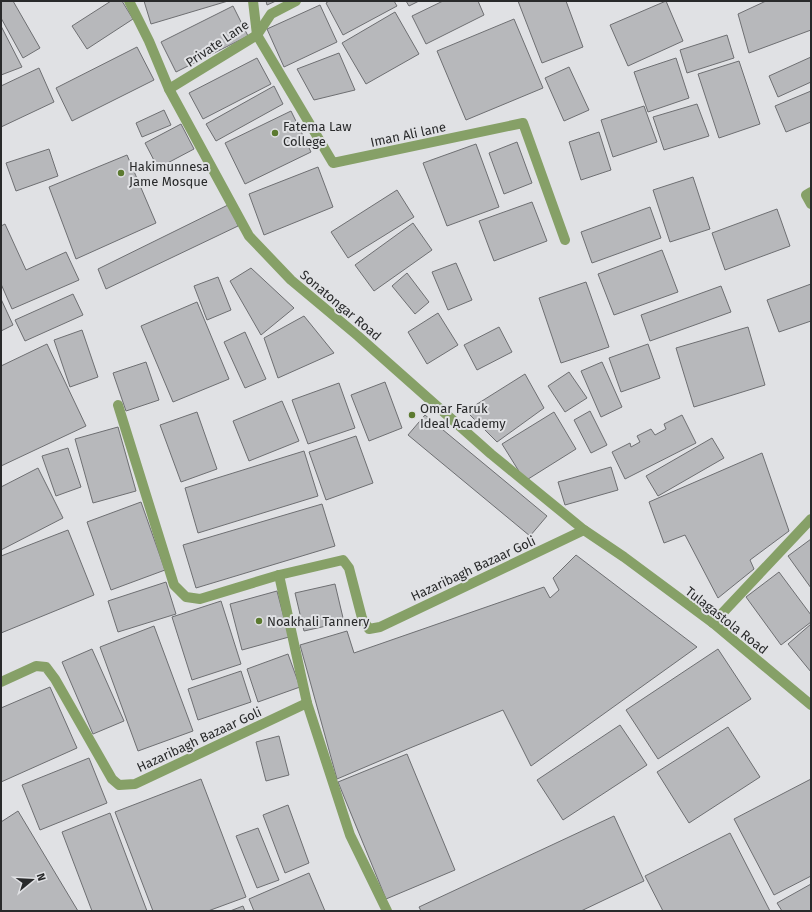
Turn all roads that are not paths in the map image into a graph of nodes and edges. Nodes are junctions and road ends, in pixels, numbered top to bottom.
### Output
1 (129, 1) edge
2 (253, 1) edge
3 (296, 1) edge
4 (256, 35) junction
5 (169, 89) junction
6 (811, 192) edge
7 (811, 204) edge
8 (565, 240) dead end
9 (118, 405) dead end
10 (811, 519) edge
11 (584, 530) junction
12 (624, 558) joint
13 (280, 575) junction
14 (713, 623) junction
15 (1, 682) edge
16 (306, 703) junction
17 (811, 705) edge
18 (387, 911) edge

1 - 5 street, Sonatongar Road
2 - 4 street, Iman Ali lane
3 - 4 street, Private Lane
4 - 5 street, Private Lane
4 - 8 street, Iman Ali lane
5 - 11 street, Sonatongar Road
6 - 7 street
9 - 13 street
10 - 14 street
11 - 12 street, Sonatongar Road
11 - 13 street, Hazaribagh Bazaar Goli
12 - 14 street, Tulagastola Road
13 - 16 street
14 - 17 street, Tulagastola Road
15 - 16 street, Hazaribagh Bazaar Goli
16 - 18 street

